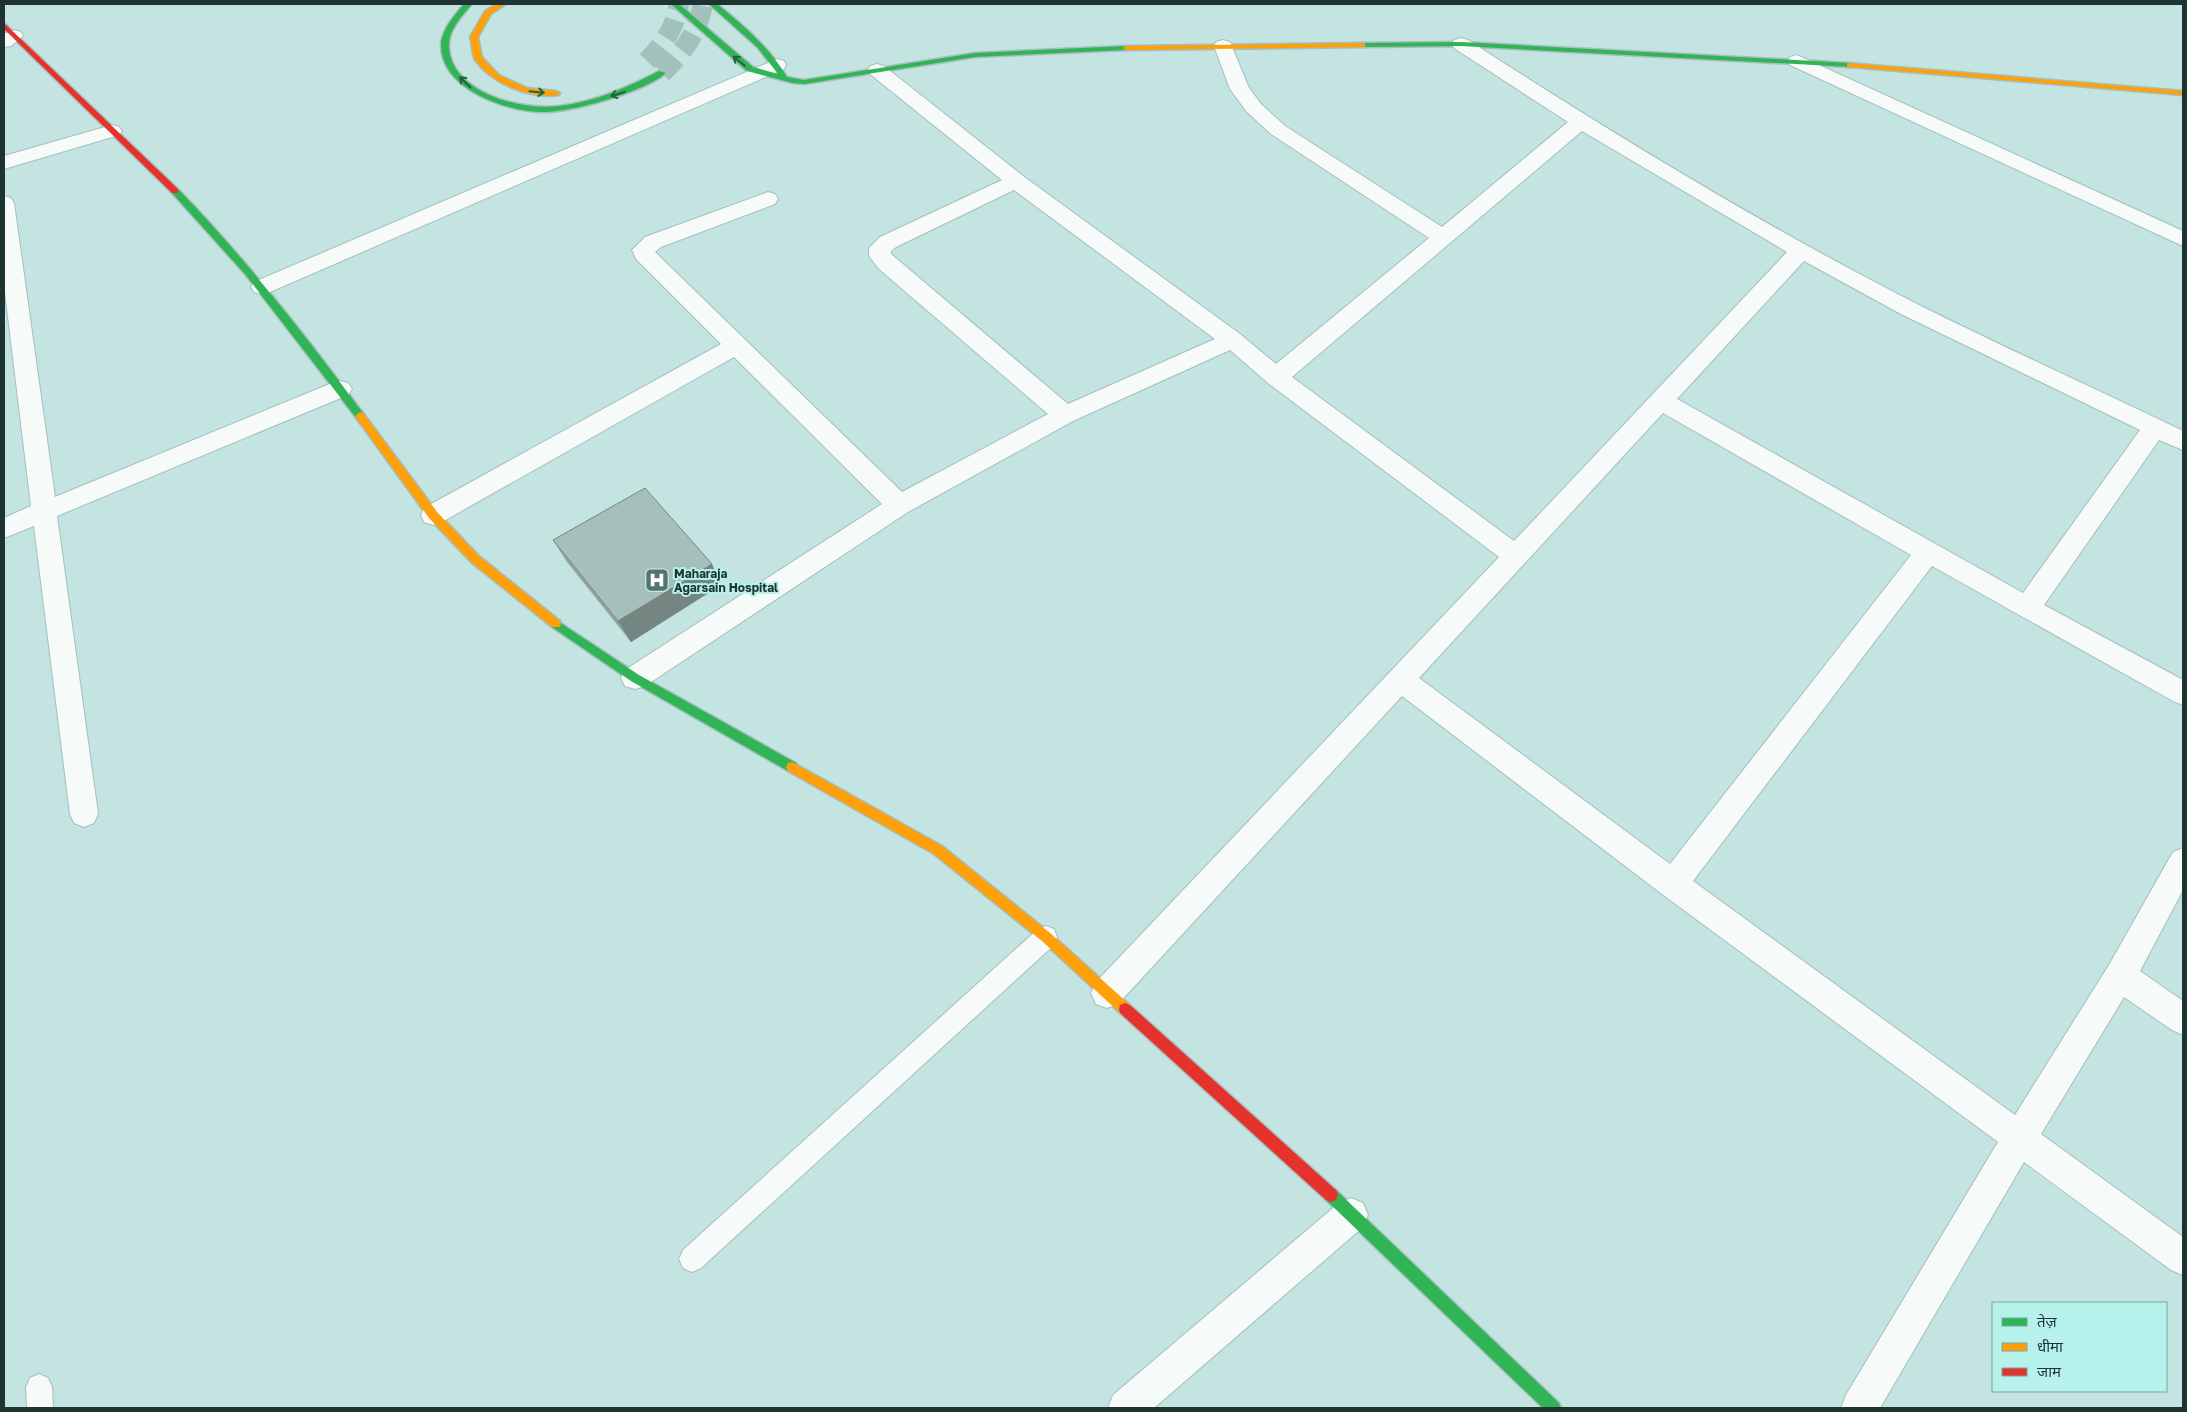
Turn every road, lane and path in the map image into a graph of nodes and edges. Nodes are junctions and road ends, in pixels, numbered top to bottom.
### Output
1 (468, 4) edge
2 (502, 4) edge
3 (675, 4) edge
4 (713, 4) edge
5 (7, 34) edge
6 (1461, 44) junction
7 (1223, 46) junction
8 (1798, 62) junction
9 (877, 70) junction
10 (774, 72) junction
11 (662, 73) tunnel mouth
12 (570, 91) dead end
13 (2183, 93) edge
14 (1580, 122) junction
15 (112, 131) junction
16 (4, 163) edge
17 (1016, 182) junction
18 (768, 199) dead end
19 (4, 203) edge
20 (1442, 236) junction
21 (2183, 239) edge
22 (1801, 251) junction
23 (262, 287) junction
24 (1232, 340) junction
25 (737, 345) junction
26 (1276, 377) junction
27 (340, 389) junction
28 (1661, 401) junction
29 (1065, 415) junction
30 (2154, 428) junction
31 (2183, 441) edge
32 (899, 505) junction
33 (44, 511) junction
34 (433, 515) junction
35 (4, 528) edge
36 (1928, 552) junction
37 (1516, 556) junction
38 (2027, 608) junction
39 (635, 678) junction
40 (1400, 679) junction
41 (2183, 693) edge
42 (84, 814) dead end
43 (2183, 862) edge
44 (1673, 884) junction
45 (1046, 937) junction
46 (2120, 976) junction
47 (1108, 993) junction
48 (2183, 1019) edge
49 (2020, 1137) junction
50 (1351, 1215) junction
51 (2183, 1258) edge
52 (692, 1259) dead end
53 (1126, 1408) edge
54 (1554, 1408) edge
55 (1859, 1408) edge

11 -> 1 street
2 -> 12 street
10 -> 3 street
4 - 10 street
5 - 15 street
6 - 7 street
6 - 8 street
6 - 14 street
7 - 9 street
7 - 20 street
8 - 13 street
8 - 21 street
9 - 10 street
9 - 17 street
10 - 23 street
14 - 20 street
14 - 22 street
15 - 16 street
15 - 23 street
17 - 24 street
17 - 29 street
18 - 25 street
19 - 33 street
20 - 26 street
22 - 28 street
22 - 30 street
23 - 27 street
24 - 26 street
24 - 29 street
25 - 32 street
25 - 34 street
26 - 37 street
27 - 33 street
27 - 34 street
28 - 36 street
28 - 37 street
29 - 32 street
30 - 31 street
30 - 38 street
32 - 39 street
33 - 35 street
33 - 42 street
34 - 39 street
36 - 38 street
36 - 44 street
37 - 40 street
38 - 41 street
39 - 45 street
40 - 44 street
40 - 47 street
43 - 46 street
44 - 49 street
45 - 47 street
45 - 52 lane
46 - 48 street
46 - 49 street
47 - 50 street
49 - 51 street
49 - 55 street
50 - 53 street
50 - 54 street

